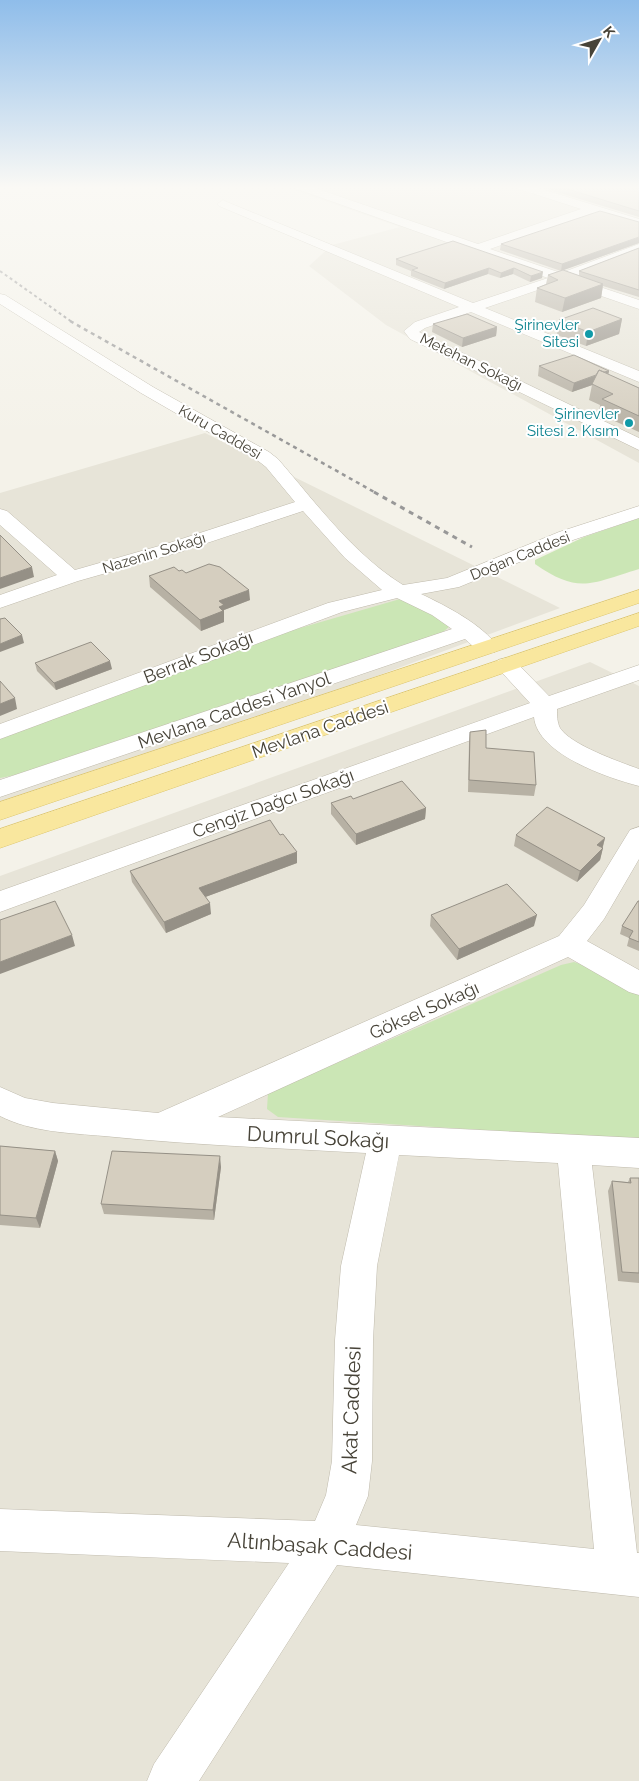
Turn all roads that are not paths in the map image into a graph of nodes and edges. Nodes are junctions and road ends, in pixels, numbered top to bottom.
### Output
1 (380, 270) edge
2 (537, 270) edge
3 (581, 270) edge
4 (560, 278) junction
5 (0, 298) edge
6 (639, 305) edge
7 (473, 308) junction
8 (639, 377) edge
9 (639, 445) edge
10 (308, 504) junction
11 (639, 512) edge
12 (0, 515) edge
13 (70, 577) junction
14 (398, 592) junction
15 (639, 596) edge
16 (0, 602) edge
17 (639, 619) edge
18 (468, 631) junction
19 (487, 647) junction
20 (506, 665) junction
21 (639, 672) edge
22 (545, 705) junction
23 (0, 732) edge
24 (639, 778) edge
25 (0, 789) edge
26 (0, 811) edge
27 (639, 836) edge
28 (0, 839) edge
29 (0, 902) edge
30 (569, 944) junction
31 (639, 984) edge
32 (0, 1101) edge
33 (161, 1128) junction
34 (385, 1141) junction
35 (573, 1150) junction
36 (639, 1153) edge
37 (0, 1530) edge
38 (327, 1543) junction
39 (629, 1574) edge
40 (172, 1781) edge

1 - 7 street
2 - 4 street
3 - 4 street
4 - 6 street
4 - 7 street
5 - 10 street, Kuru Caddesi
7 - 8 street
7 - 9 street, Metehan Sokağı
10 - 13 street, Nazenin Sokağı
10 - 14 street, Kuru Caddesi
11 - 14 street, Doğan Caddesi
12 - 13 street
13 - 16 street, Nazenin Sokağı
14 - 18 street, Kuru Caddesi
14 - 23 street, Berrak Sokağı
15 - 19 main road, Mevlana Caddesi
17 - 20 main road, Mevlana Caddesi
18 - 19 street, Kuru Caddesi
18 - 25 street, Mevlana Caddesi Yanyol
19 - 26 main road, Mevlana Caddesi
20 - 22 street
20 - 28 main road, Mevlana Caddesi
21 - 22 street, Cengiz Dağcı Sokağı
22 - 24 street
22 - 29 street, Cengiz Dağcı Sokağı
27 - 30 street, Göksel Sokağı
30 - 31 street
30 - 33 street, Göksel Sokağı
32 - 33 street, Dumrul Sokağı
33 - 34 street, Dumrul Sokağı
34 - 35 street, Dumrul Sokağı
34 - 38 street, Akat Caddesi
35 - 36 street, Dumrul Sokağı
35 - 39 street
37 - 38 street, Altınbaşak Caddesi
38 - 39 street, Altınbaşak Caddesi
38 - 40 street, Akat Caddesi

